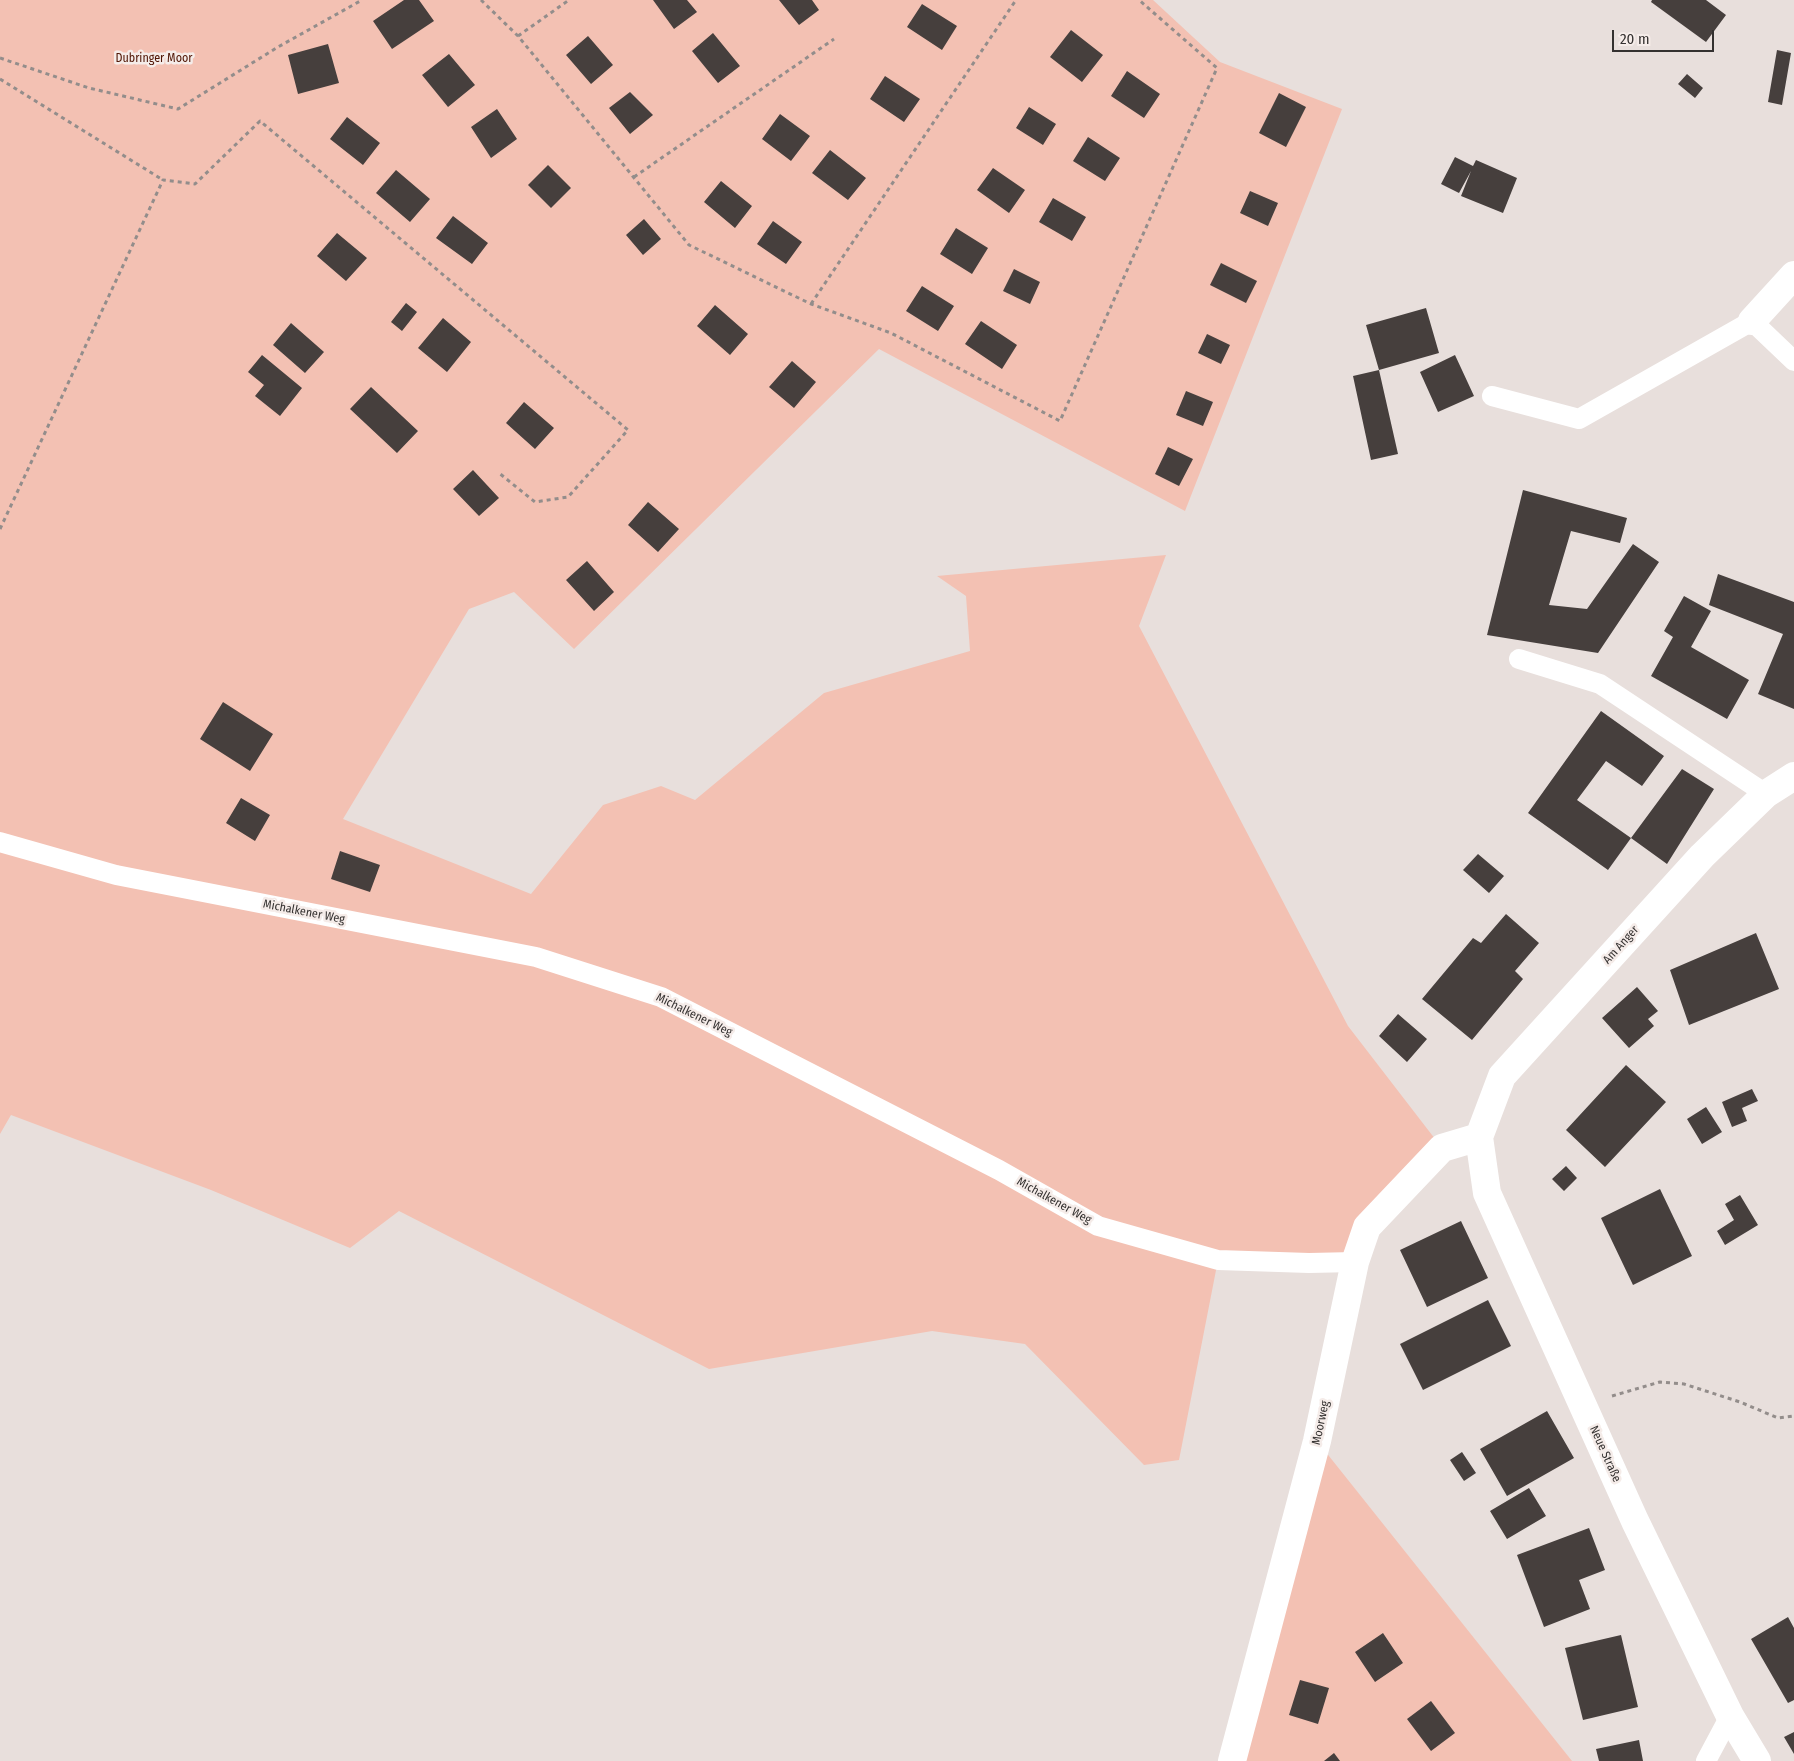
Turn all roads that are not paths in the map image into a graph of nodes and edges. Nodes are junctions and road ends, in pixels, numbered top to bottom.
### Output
1 (1794, 274) edge
2 (1752, 321) junction
3 (1794, 361) edge
4 (1492, 396) dead end
5 (1519, 659) dead end
6 (1794, 776) edge
7 (1766, 794) junction
8 (0, 842) edge
9 (1479, 1136) junction
10 (1355, 1262) junction
11 (1730, 1716) junction
12 (1232, 1761) edge
13 (1706, 1761) edge
14 (1757, 1761) edge

1 - 2 street
2 - 3 lane
2 - 4 lane
5 - 7 lane
6 - 7 street, Am Anger
7 - 9 street, Am Anger
8 - 10 lane, Michalkener Weg
9 - 10 street, Moorweg
9 - 11 street, Neue Straße
10 - 12 street, Moorweg
11 - 13 lane
11 - 14 street, Neue Straße

